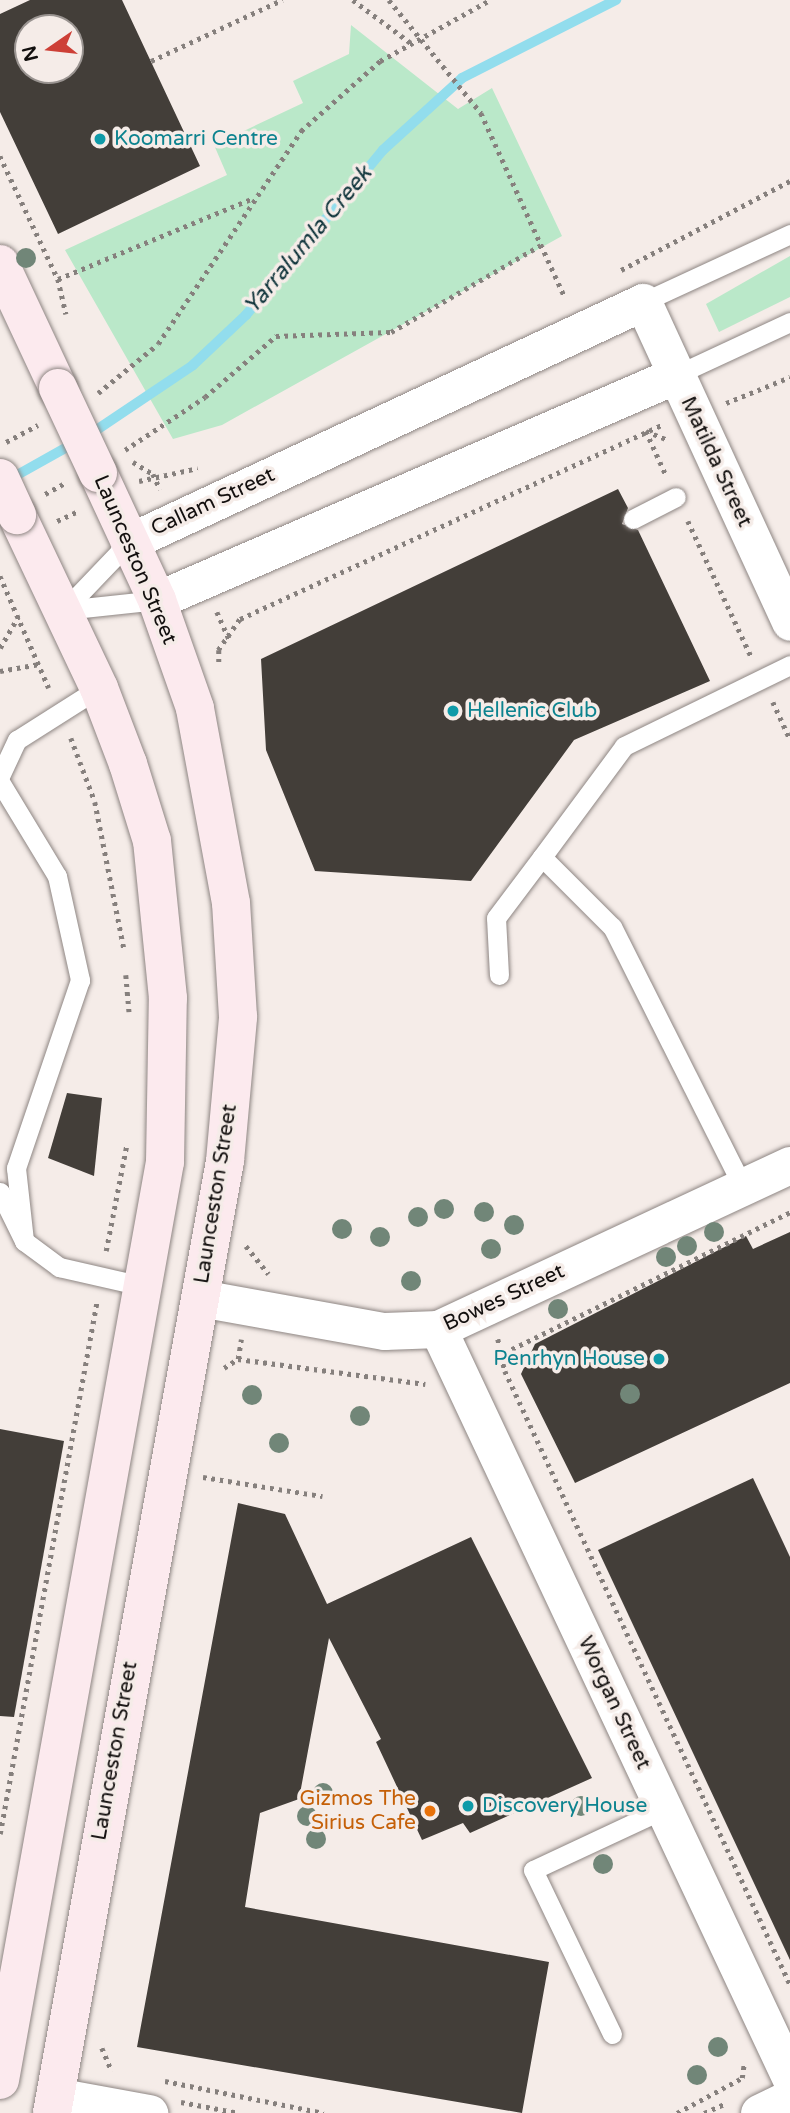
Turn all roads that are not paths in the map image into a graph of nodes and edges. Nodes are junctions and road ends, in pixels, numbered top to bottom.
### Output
1 (790, 234) edge
2 (0, 264) edge
3 (643, 302) junction
4 (790, 322) edge
5 (676, 375) junction
6 (0, 478) edge
7 (676, 497) road end
8 (633, 519) dead end
9 (129, 542) junction
10 (156, 600) junction
11 (64, 610) junction
12 (790, 622) edge
13 (790, 665) edge
14 (99, 688) junction
15 (0, 776) edge
16 (0, 782) edge
17 (542, 857) junction
18 (499, 975) dead end
19 (790, 1165) edge
20 (743, 1187) junction
21 (0, 1192) edge
22 (24, 1241) junction
23 (142, 1286) junction
24 (200, 1298) junction
25 (438, 1329) junction
26 (664, 1809) junction
27 (612, 2034) dead end
28 (790, 2077) edge
29 (0, 2080) edge
30 (157, 2097) edge
31 (790, 2098) edge
32 (54, 2104) edge
33 (759, 2113) edge

1 - 3 lane, Callam Street
2 - 9 main road, Launceston Street, bridge
3 - 5 street, Matilda Street
3 - 9 street, Callam Street
4 - 5 lane
5 - 10 street
5 - 12 street, Matilda Street
6 - 11 main road, bridge
7 - 8 lane
9 - 10 main road, Launceston Street
9 - 11 lane, Callam Street
10 - 11 lane
10 - 24 main road, Launceston Street
11 - 14 main road
13 - 17 lane
14 - 15 lane
14 - 23 main road
16 - 22 lane
17 - 18 lane
17 - 20 lane
19 - 20 street, Bowes Street
20 - 25 street, Bowes Street
21 - 22 lane
22 - 23 lane
23 - 24 main road
23 - 29 main road
24 - 25 street, Bowes Street
24 - 32 main road, Launceston Street
25 - 26 street, Worgan Street
26 - 27 lane
26 - 28 street, Worgan Street
30 - 32 street
31 - 33 street

